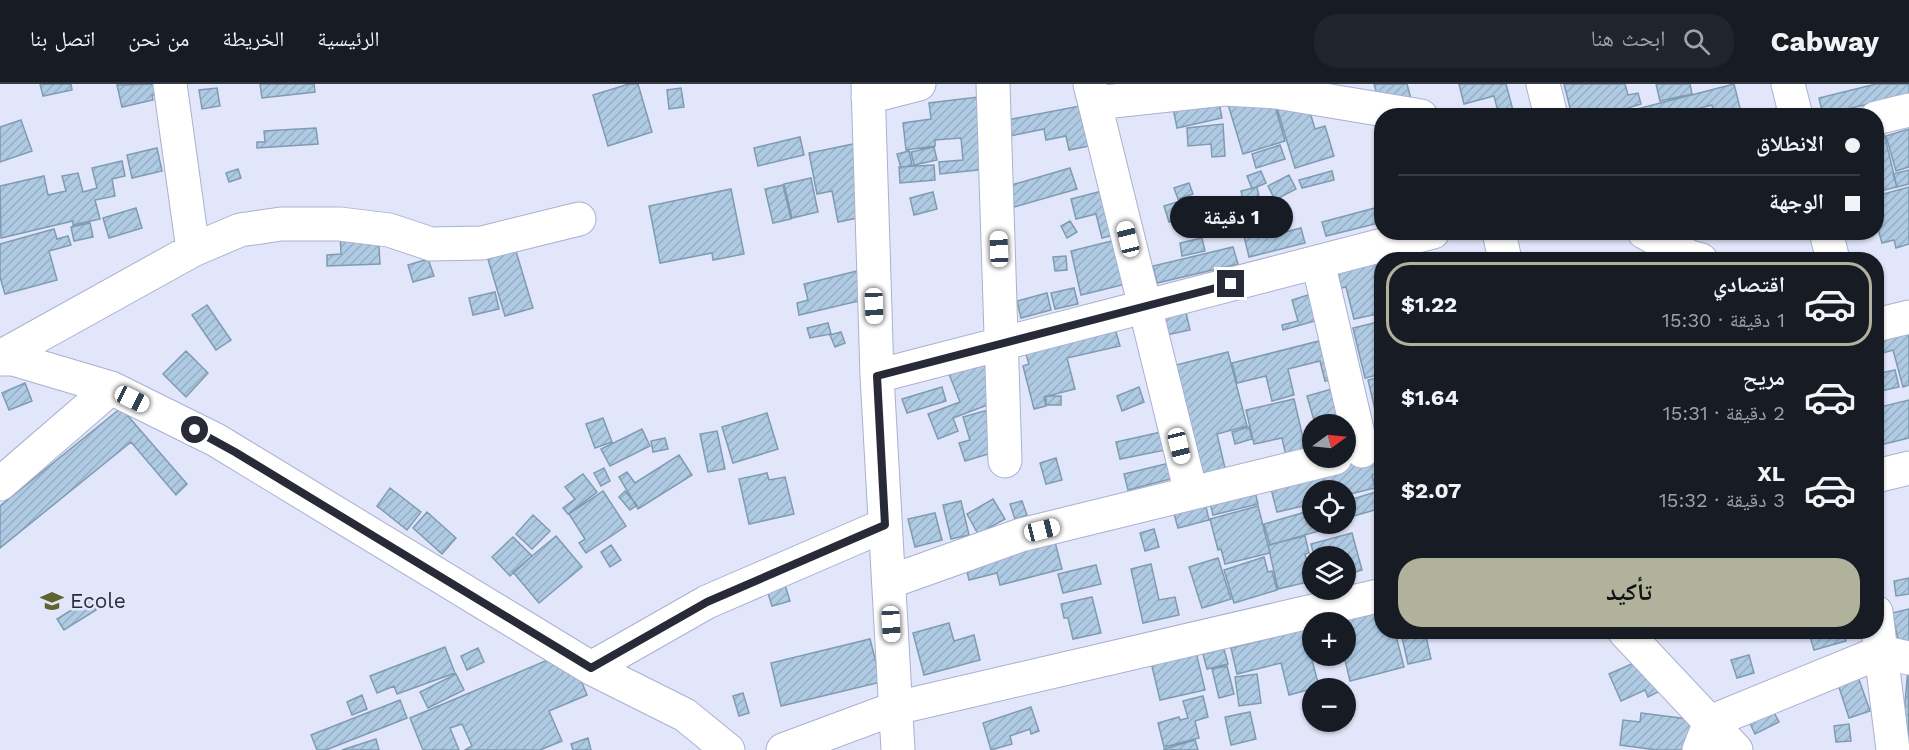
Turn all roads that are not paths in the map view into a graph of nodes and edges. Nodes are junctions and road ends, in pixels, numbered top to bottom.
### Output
1 (170, 84) edge
2 (919, 84) edge
3 (993, 84) edge
4 (1543, 84) edge
5 (1788, 84) edge
6 (868, 90) edge
7 (1093, 93) edge
8 (1374, 108) edge
9 (1549, 108) edge
10 (1794, 108) edge
11 (1909, 110) edge
12 (1884, 116) edge
13 (579, 219) dead end
14 (1402, 240) edge
15 (1659, 240) edge
16 (193, 250) junction
17 (1681, 252) edge
18 (1318, 262) junction
19 (1144, 307) junction
20 (1909, 317) edge
21 (1884, 323) edge
22 (1003, 343) junction
23 (0, 358) edge
24 (877, 376) junction
25 (111, 388) junction
26 (1348, 414) edge
27 (1005, 461) dead end
28 (1302, 465) edge
29 (1909, 468) edge
30 (1884, 474) edge
31 (0, 484) edge
32 (1191, 493) junction
33 (885, 525) junction
34 (889, 582) junction
35 (1374, 597) edge
36 (1884, 630) edge
37 (1630, 639) edge
38 (1895, 655) edge
39 (591, 668) junction
40 (896, 708) junction
41 (1704, 736) edge
42 (728, 750) edge
43 (783, 750) edge
44 (898, 750) edge
45 (1736, 750) edge
46 (1893, 750) edge

1 - 16 street
2 - 6 street
3 - 22 street
4 - 9 street
5 - 10 street
6 - 24 street
7 - 8 street
7 - 19 street
11 - 12 street
13 - 16 street
14 - 18 street
15 - 17 street
16 - 23 street
18 - 19 street
18 - 26 street
19 - 22 street
19 - 32 street
20 - 21 street
22 - 24 street
22 - 27 street
23 - 25 street
24 - 33 street
25 - 31 street
25 - 39 street
28 - 32 street
29 - 30 street
32 - 34 street
33 - 34 street
33 - 39 street
34 - 40 street
35 - 40 street
36 - 38 street
37 - 41 street
38 - 41 street
38 - 46 street
39 - 42 street
40 - 43 street
40 - 44 street
41 - 45 street

